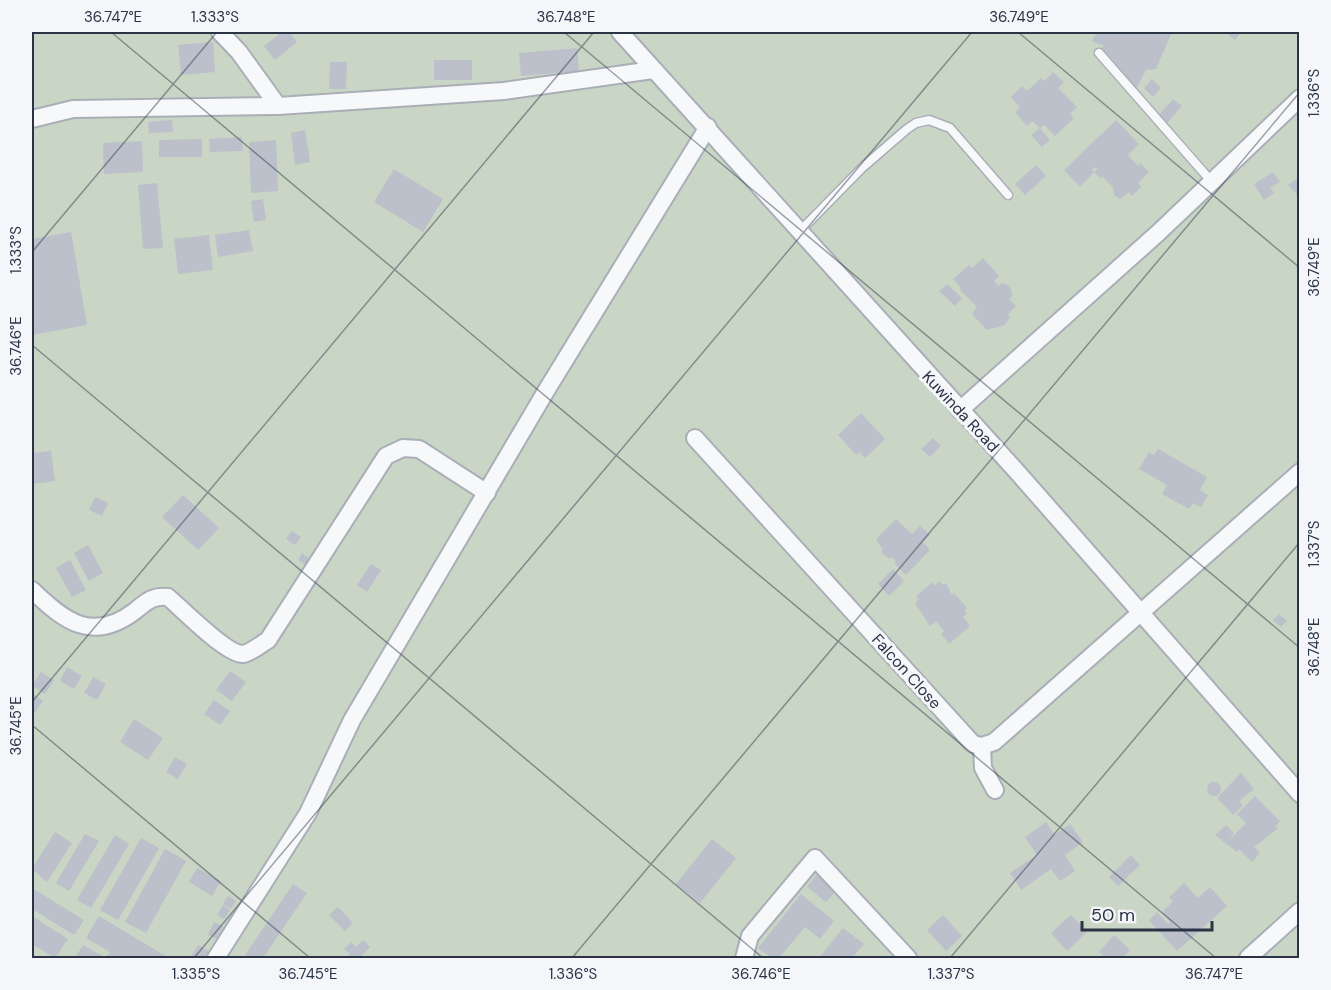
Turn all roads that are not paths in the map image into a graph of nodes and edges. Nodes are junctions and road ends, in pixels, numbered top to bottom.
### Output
1 (220, 32) edge
2 (620, 32) edge
3 (1099, 53) dead end
4 (653, 70) junction
5 (1299, 98) edge
6 (278, 106) junction
7 (32, 119) edge
8 (708, 127) junction
9 (1212, 182) junction
10 (1008, 195) dead end
11 (799, 232) junction
12 (960, 410) junction
13 (695, 438) dead end
14 (1299, 472) edge
15 (487, 493) junction
16 (32, 590) edge
17 (1139, 612) junction
18 (982, 746) junction
19 (995, 790) dead end
20 (1299, 794) edge
21 (1299, 911) edge
22 (216, 958) edge
23 (744, 958) edge
24 (908, 958) edge
25 (1248, 958) edge

1 - 6 street
2 - 4 street, Kuwinda Road
3 - 9 lane
4 - 6 street
4 - 8 street, Kuwinda Road
5 - 9 street
6 - 7 street
8 - 11 street, Kuwinda Road
8 - 15 street
9 - 12 street
10 - 11 lane
11 - 12 street, Kuwinda Road
12 - 17 street, Kuwinda Road
13 - 18 street, Falcon Close
14 - 17 street
15 - 16 street
15 - 22 street
17 - 18 street
17 - 20 street, Kuwinda Road
18 - 19 street
21 - 25 street
23 - 24 street

